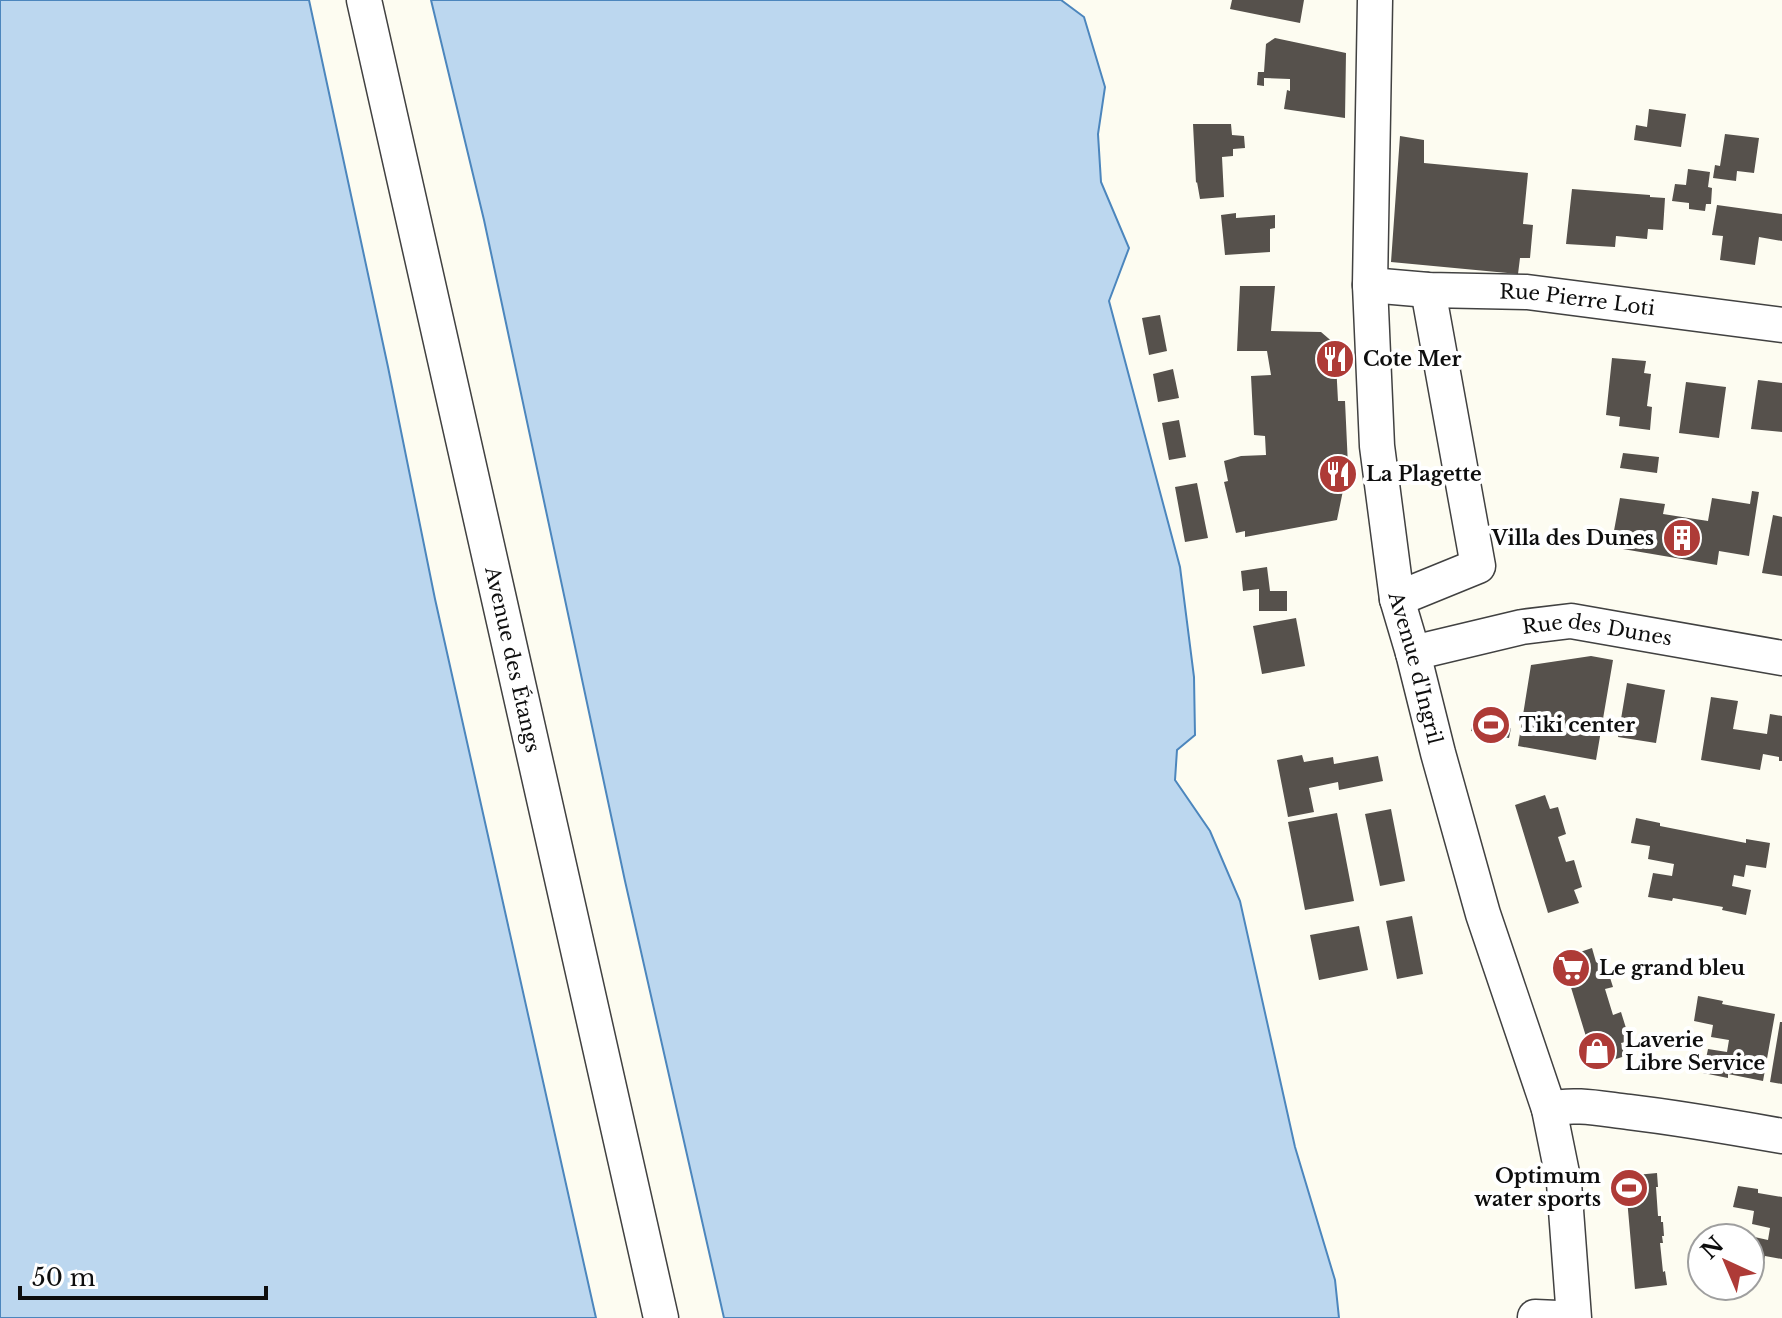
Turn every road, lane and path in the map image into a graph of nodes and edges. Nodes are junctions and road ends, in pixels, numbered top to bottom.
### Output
1 (364, 0) edge
2 (1375, 0) edge
3 (1370, 285) junction
4 (1428, 290) junction
5 (1782, 325) edge
6 (1397, 599) junction
7 (1413, 653) junction
8 (1782, 658) edge
9 (1549, 1109) junction
10 (1782, 1136) edge
11 (1535, 1317) edge
12 (661, 1318) edge
13 (1558, 1318) edge
14 (1574, 1318) edge

1 - 12 street, Avenue des Étangs
2 - 3 street, Avenue d'Ingril
3 - 4 street, Rue Pierre Loti
3 - 6 street, Avenue d'Ingril
4 - 5 street, Rue Pierre Loti
4 - 6 street
6 - 7 street, Avenue d'Ingril
7 - 8 street, Rue des Dunes
7 - 9 street, Avenue d'Ingril
9 - 10 street
9 - 14 street, Avenue d'Ingril
11 - 13 street

